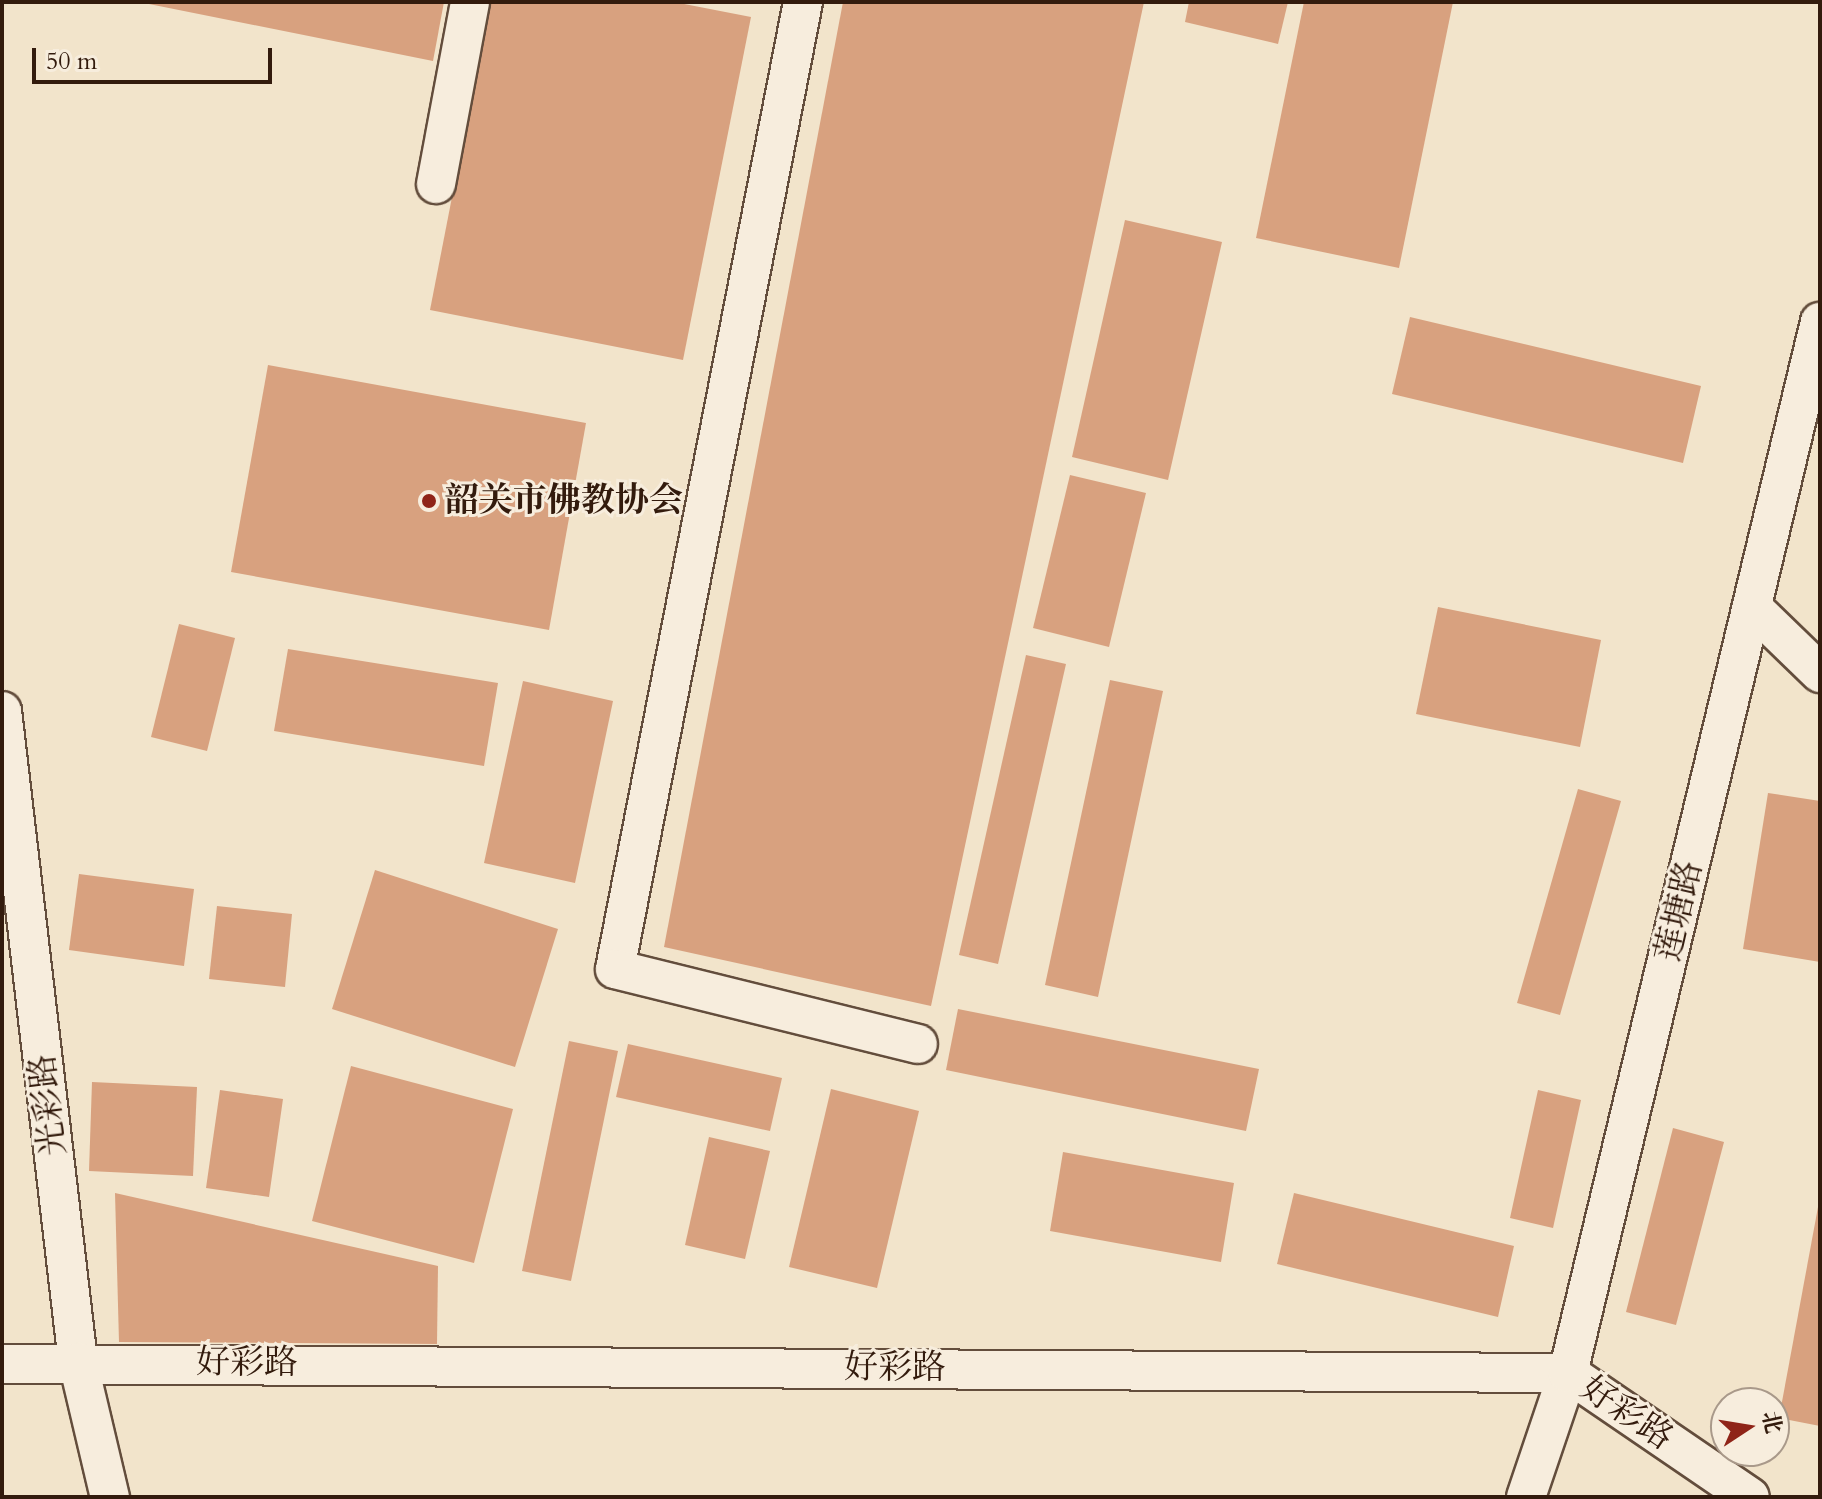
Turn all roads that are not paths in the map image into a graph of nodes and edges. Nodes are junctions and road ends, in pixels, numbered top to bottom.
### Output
1 (470, 2) edge
2 (803, 2) edge
3 (436, 184) dead end
4 (1819, 335) edge
5 (1752, 607) junction
6 (1820, 673) edge
7 (2, 711) edge
8 (918, 1044) dead end
9 (78, 1362) junction
10 (2, 1364) edge
11 (1568, 1373) junction
12 (110, 1497) edge
13 (1526, 1497) edge
14 (1750, 1497) edge

1 - 3 street
2 - 8 street
4 - 5 street, 莲塘路
5 - 6 street
5 - 11 street, 莲塘路
7 - 9 street, 光彩路
9 - 10 street, 好彩路
9 - 11 street, 好彩路
9 - 12 street, 光彩路
11 - 13 street, 莲塘路
11 - 14 street, 好彩路

